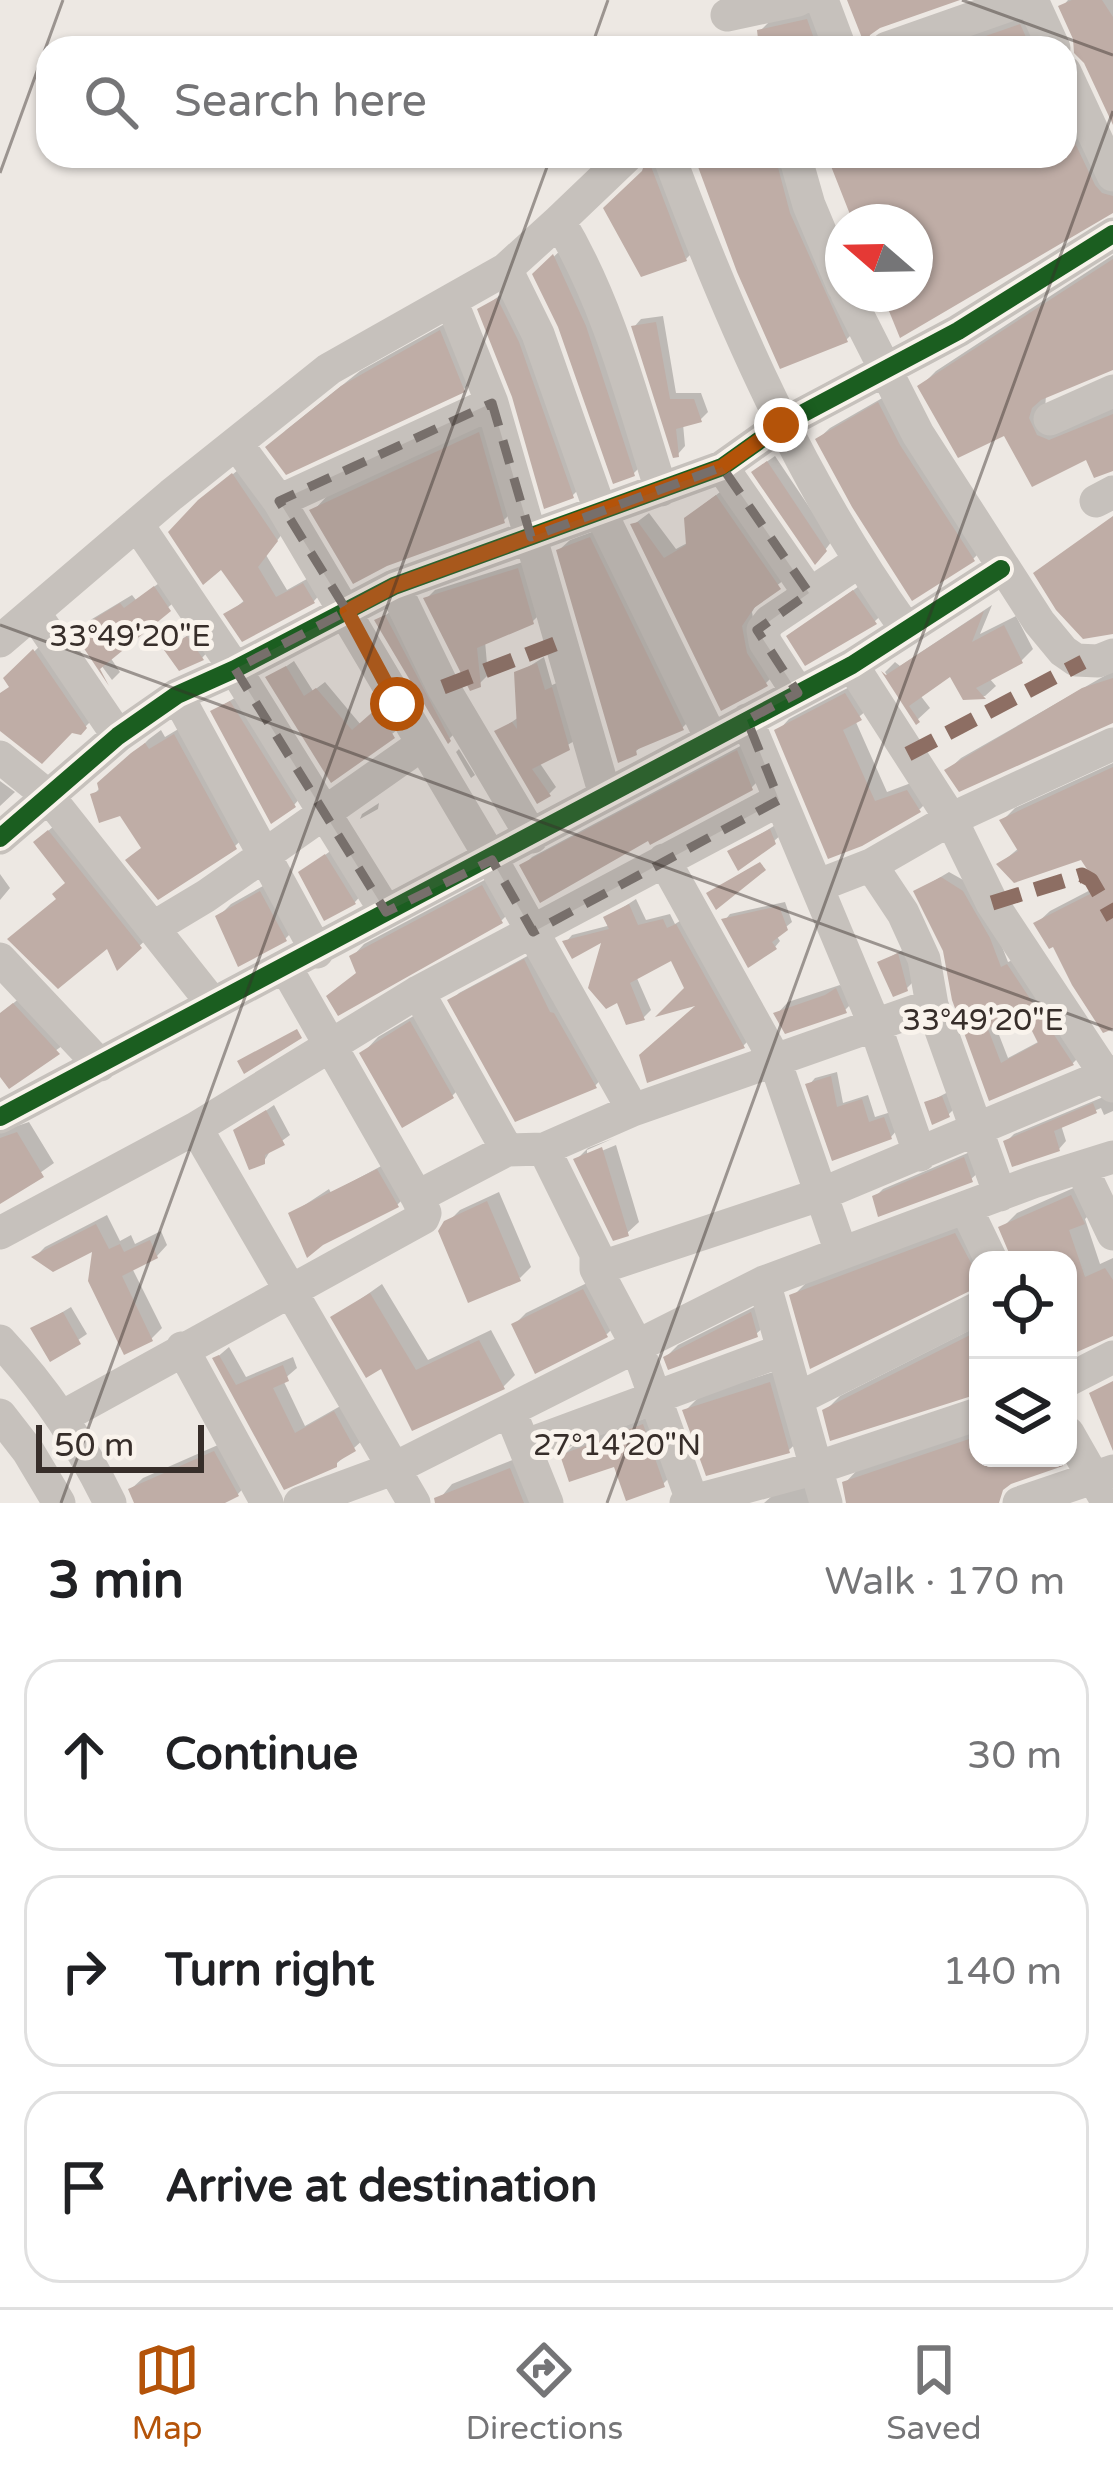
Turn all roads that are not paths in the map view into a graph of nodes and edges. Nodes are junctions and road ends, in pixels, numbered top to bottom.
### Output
1 (797, 0) edge
2 (823, 0) edge
3 (1028, 0) edge
4 (725, 21) edge
5 (836, 36) edge
6 (922, 36) edge
7 (1048, 36) edge
8 (1077, 98) edge
9 (614, 168) edge
10 (673, 168) edge
11 (798, 168) edge
12 (1113, 175) edge
13 (559, 221) junction
14 (1113, 234) edge
15 (825, 245) edge
16 (506, 269) junction
17 (452, 302) junction
18 (856, 312) edge
19 (885, 373) junction
20 (1113, 391) edge
21 (492, 403) junction
22 (1050, 419) dead end
23 (781, 425) junction
24 (236, 443) junction
25 (722, 467) junction
26 (661, 490) junction
27 (279, 501) junction
28 (601, 513) junction
29 (137, 524) junction
30 (531, 537) junction
31 (858, 562) junction
32 (1001, 569) junction
33 (394, 586) junction
34 (809, 593) junction
35 (347, 611) junction
36 (35, 614) junction
37 (906, 629) junction
38 (0, 641) edge
39 (1113, 656) edge
40 (852, 665) junction
41 (235, 670) junction
42 (799, 693) junction
43 (177, 695) junction
44 (747, 720) junction
45 (118, 736) junction
46 (711, 738) junction
47 (1113, 744) edge
48 (421, 745) junction
49 (0, 757) edge
50 (605, 795) junction
51 (47, 796) junction
52 (779, 800) junction
53 (325, 813) junction
54 (951, 819) junction
55 (532, 837) junction
56 (0, 838) edge
57 (267, 854) junction
58 (492, 860) junction
59 (664, 860) junction
60 (871, 865) junction
61 (818, 886) junction
62 (386, 912) junction
63 (155, 926) junction
64 (533, 932) junction
65 (317, 952) junction
66 (0, 959) edge
67 (286, 968) junction
68 (418, 992) junction
69 (213, 1004) junction
70 (932, 1006) junction
71 (876, 1028) junction
72 (329, 1047) junction
73 (774, 1058) junction
74 (100, 1064) junction
75 (1110, 1078) edge
76 (633, 1110) junction
77 (0, 1117) edge
78 (196, 1128) junction
79 (974, 1129) junction
80 (544, 1149) junction
81 (507, 1150) junction
82 (920, 1155) junction
83 (1097, 1162) edge
84 (820, 1195) junction
85 (1000, 1196) junction
86 (417, 1197) junction
87 (966, 1208) junction
88 (0, 1233) edge
89 (1113, 1234) edge
90 (987, 1251) edge
91 (841, 1252) junction
92 (596, 1269) junction
93 (764, 1282) junction
94 (292, 1291) junction
95 (969, 1313) edge
96 (0, 1342) edge
97 (636, 1344) junction
98 (182, 1348) junction
99 (783, 1350) junction
100 (1113, 1358) edge
101 (1077, 1376) edge
102 (656, 1395) junction
103 (797, 1399) junction
104 (511, 1413) junction
105 (0, 1415) edge
106 (62, 1417) junction
107 (969, 1417) edge
108 (524, 1446) junction
109 (1077, 1446) edge
110 (395, 1468) junction
111 (816, 1468) junction
112 (1105, 1485) edge
113 (690, 1502) edge
114 (59, 1503) edge
115 (110, 1503) edge
116 (267, 1503) edge
117 (300, 1503) edge
118 (414, 1503) edge
119 (547, 1503) edge
120 (826, 1503) edge
121 (1019, 1503) edge

1 - 4 street
2 - 5 street
3 - 6 street
3 - 7 street
8 - 12 street
9 - 13 street
10 - 23 street
11 - 15 street
13 - 16 street
13 - 26 street
14 - 19 street
16 - 17 street
16 - 28 street
17 - 21 street
17 - 24 street
18 - 19 street
19 - 23 street
19 - 32 street
20 - 22 street
21 - 27 street
21 - 30 street
23 - 25 street
23 - 31 street
24 - 27 street
24 - 29 street
25 - 26 street
25 - 34 street
26 - 28 street
27 - 35 street
28 - 30 street
28 - 46 street
29 - 36 street
29 - 41 street
30 - 33 street
30 - 50 street
31 - 34 street
31 - 37 street
32 - 37 street
32 - 39 street
33 - 35 street
33 - 55 street
34 - 42 street
35 - 41 street
35 - 48 street
36 - 38 street
36 - 45 street
37 - 40 street
40 - 42 street
40 - 54 street
41 - 43 street
41 - 53 street
42 - 44 street
43 - 45 street
43 - 57 street
44 - 46 street
44 - 52 street
45 - 51 street
46 - 50 street
47 - 54 street
48 - 53 street
48 - 58 street
49 - 51 street
50 - 55 street
51 - 56 street
51 - 63 street
52 - 59 street
52 - 61 street
53 - 57 street
53 - 62 street
54 - 60 street
54 - 75 street
55 - 58 street
57 - 63 street
57 - 65 street
58 - 62 street
58 - 64 street
59 - 64 street
59 - 73 street
60 - 61 street
60 - 70 street
61 - 71 street
62 - 65 street
63 - 69 street
64 - 68 street
64 - 76 street
65 - 67 street
66 - 74 street
67 - 69 street
67 - 72 street
68 - 72 street
68 - 81 street
69 - 74 street
70 - 71 street
70 - 79 street
71 - 73 street
71 - 82 street
72 - 78 street
72 - 86 street
73 - 76 street
73 - 84 street
74 - 77 street
75 - 79 street
76 - 80 street
78 - 88 street
78 - 94 street
79 - 82 street
79 - 85 street
80 - 81 street
80 - 92 street
81 - 86 street
82 - 84 street
83 - 85 street
83 - 89 street
84 - 91 street
84 - 92 street
85 - 87 street
86 - 94 street
87 - 90 street
87 - 91 street
91 - 93 street
92 - 97 street
93 - 97 street
93 - 99 street
94 - 98 street
94 - 110 street
95 - 103 street
96 - 106 street
97 - 102 street
97 - 104 street
98 - 106 street
98 - 116 street
99 - 102 street
99 - 103 street
100 - 101 street
102 - 108 street
102 - 113 street
103 - 111 street
104 - 108 street
104 - 110 street
105 - 114 street
106 - 115 street
107 - 111 street
108 - 119 street
109 - 112 street
110 - 117 street
110 - 118 street
111 - 113 street
111 - 120 street
112 - 121 street

